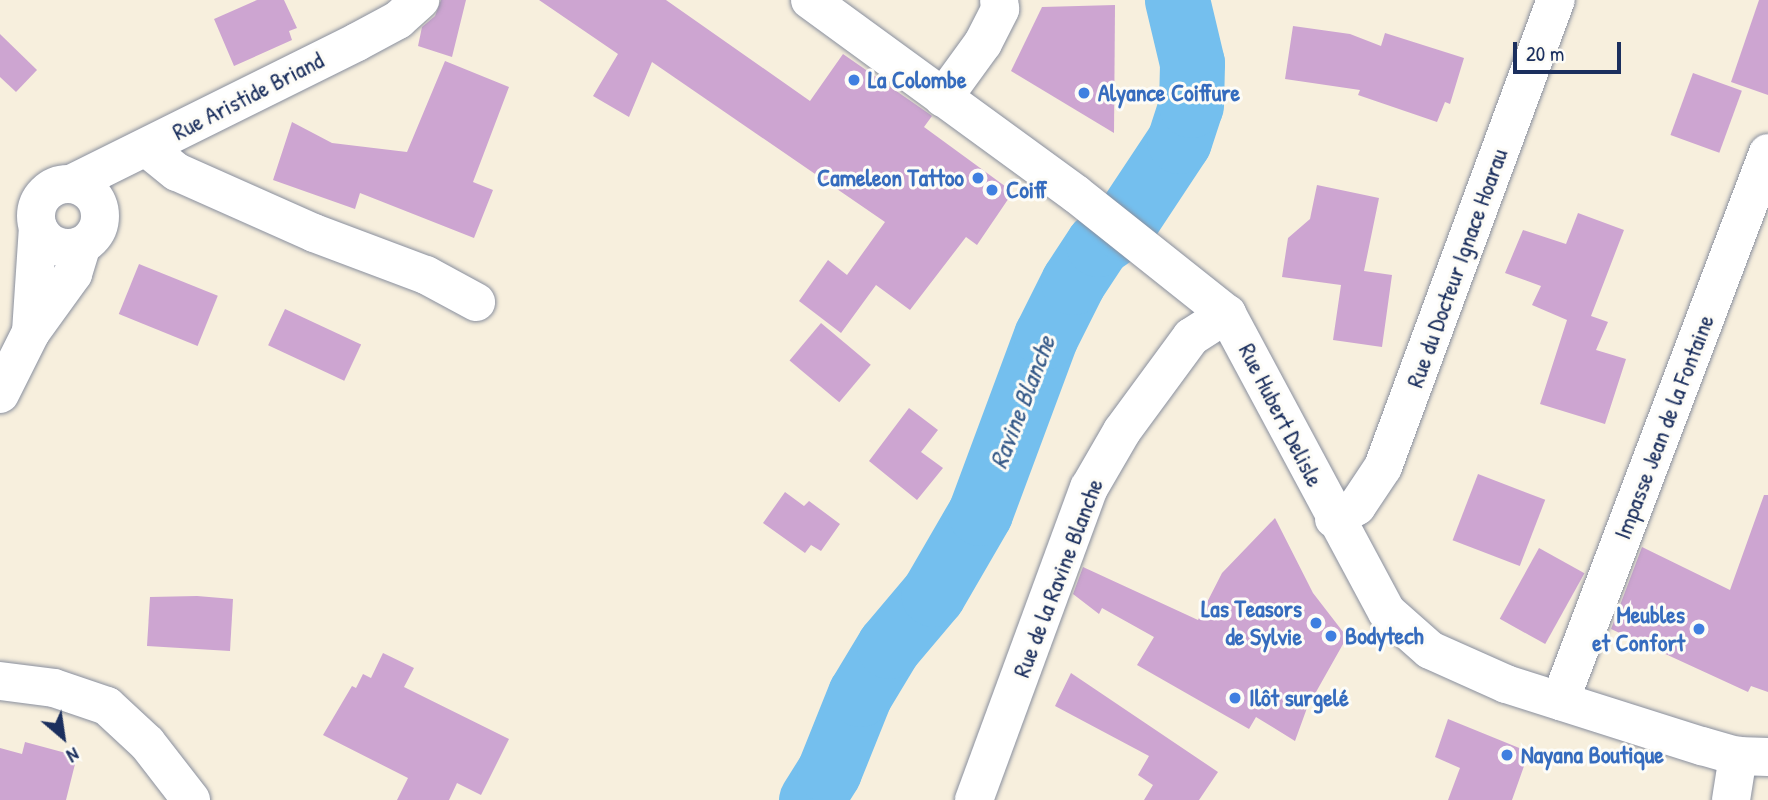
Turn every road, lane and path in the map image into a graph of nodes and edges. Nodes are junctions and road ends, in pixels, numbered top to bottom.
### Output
1 (420, 0) edge
2 (810, 0) edge
3 (999, 0) edge
4 (1556, 0) edge
5 (943, 98) junction
6 (147, 148) junction
7 (1768, 153) edge
8 (71, 184) junction
9 (38, 227) junction
10 (82, 245) junction
11 (476, 302) dead end
12 (1214, 302) junction
13 (31, 332) junction
14 (0, 394) edge
15 (1334, 519) junction
16 (0, 681) edge
17 (1560, 701) junction
18 (1753, 757) edge
19 (191, 800) edge
20 (974, 800) edge
21 (1731, 800) edge

1 - 6 street, Rue Aristide Briand
2 - 5 street, Rue Hubert Delisle
3 - 5 street
4 - 15 street, Rue du Docteur Ignace Hoarau
5 - 12 street, Rue Hubert Delisle
6 - 8 street, Rue Aristide Briand
6 - 11 street
7 - 17 street, Impasse Jean de la Fontaine
8 - 9 street, Rue Aristide Briand
8 - 10 street, Rue Aristide Briand
9 - 10 street
9 - 13 street, Rue Aristide Briand
10 - 13 street, Rue Aristide Briand
12 - 15 street, Rue Hubert Delisle
12 - 20 street, Rue de la Ravine Blanche
13 - 14 street, Rue Aristide Briand
15 - 17 street, Rue Hubert Delisle
16 - 19 street
17 - 18 street, Rue Hubert Delisle
18 - 21 street

